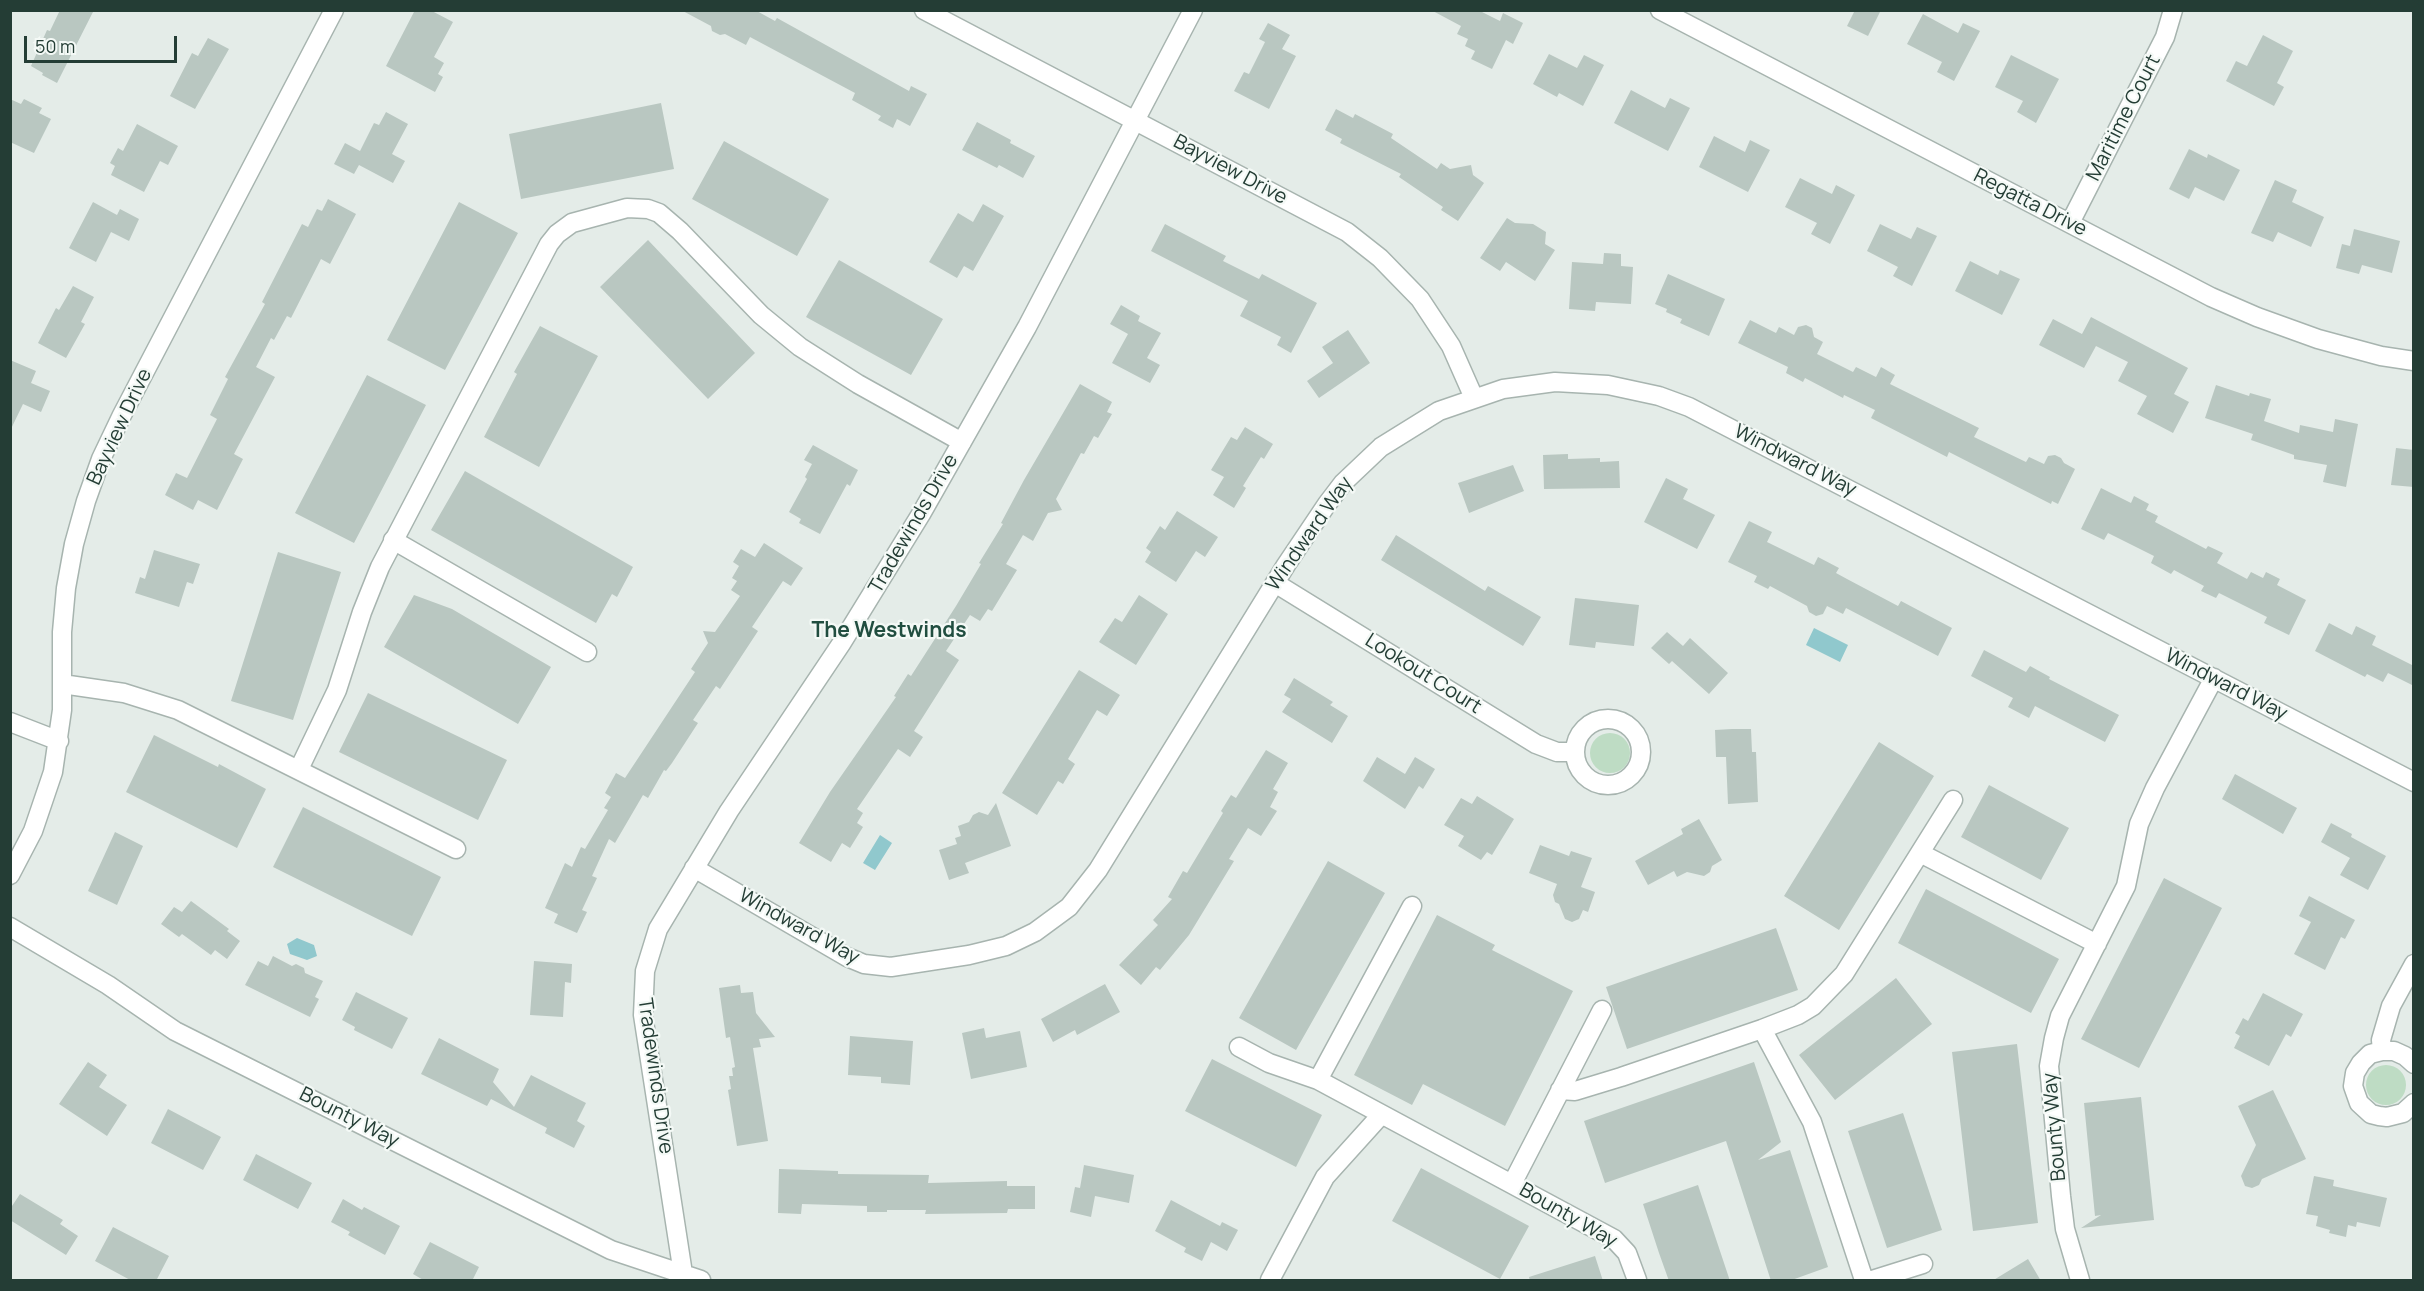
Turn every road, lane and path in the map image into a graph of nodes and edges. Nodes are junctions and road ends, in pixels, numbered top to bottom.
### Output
1 (334, 10) edge
2 (924, 10) edge
3 (1193, 10) edge
4 (1660, 10) edge
5 (2173, 10) edge
6 (1135, 120) junction
7 (2070, 223) junction
8 (2414, 361) edge
9 (1474, 398) junction
10 (962, 442) junction
11 (393, 540) junction
12 (1275, 583) junction
13 (587, 652) dead end
14 (2214, 678) junction
15 (62, 684) junction
16 (10, 722) edge
17 (59, 741) junction
18 (1575, 752) dead end
19 (299, 769) junction
20 (2414, 782) edge
21 (1953, 800) dead end
22 (456, 849) dead end
23 (1920, 853) junction
24 (694, 868) junction
25 (10, 875) edge
26 (1412, 906) dead end
27 (10, 927) edge
28 (2097, 944) junction
29 (2414, 964) edge
30 (1602, 1010) dead end
31 (1762, 1029) junction
32 (1239, 1047) dead end
33 (2382, 1051) junction
34 (2414, 1064) edge
35 (1317, 1080) junction
36 (1560, 1090) junction
37 (2414, 1103) edge
38 (1381, 1115) junction
39 (1512, 1184) junction
40 (1923, 1264) dead end
41 (689, 1279) edge
42 (1270, 1281) edge
43 (1638, 1281) edge
44 (1864, 1281) edge
45 (1872, 1281) edge
46 (2080, 1281) edge

1 - 15 street, Bayview Drive
2 - 6 street, Bayview Drive
3 - 6 street, Tradewinds Drive
4 - 7 street, Regatta Drive
5 - 7 street, Maritime Court
6 - 9 street, Bayview Drive
6 - 10 street, Tradewinds Drive
7 - 8 street, Regatta Drive
9 - 12 street, Windward Way
9 - 14 street, Windward Way
10 - 11 street
10 - 24 street, Tradewinds Drive
11 - 13 street
11 - 19 street
12 - 18 street, Lookout Court
12 - 24 street, Windward Way
14 - 20 street, Windward Way
14 - 28 street, Bounty Way
15 - 17 street, Bayview Drive
15 - 19 street
16 - 17 street
17 - 25 street, Bayview Drive
19 - 22 street
21 - 23 street
23 - 28 street
23 - 31 street
24 - 41 street, Tradewinds Drive
26 - 35 street
27 - 41 street, Bounty Way
28 - 46 street, Bounty Way
29 - 33 street
30 - 36 street, Bounty Way
31 - 36 street
31 - 44 street
32 - 35 street, Bounty Way
33 - 34 street
33 - 37 street
35 - 38 street, Bounty Way
36 - 39 street, Bounty Way
38 - 39 street, Bounty Way
38 - 42 street
39 - 43 street, Bounty Way
40 - 45 street

